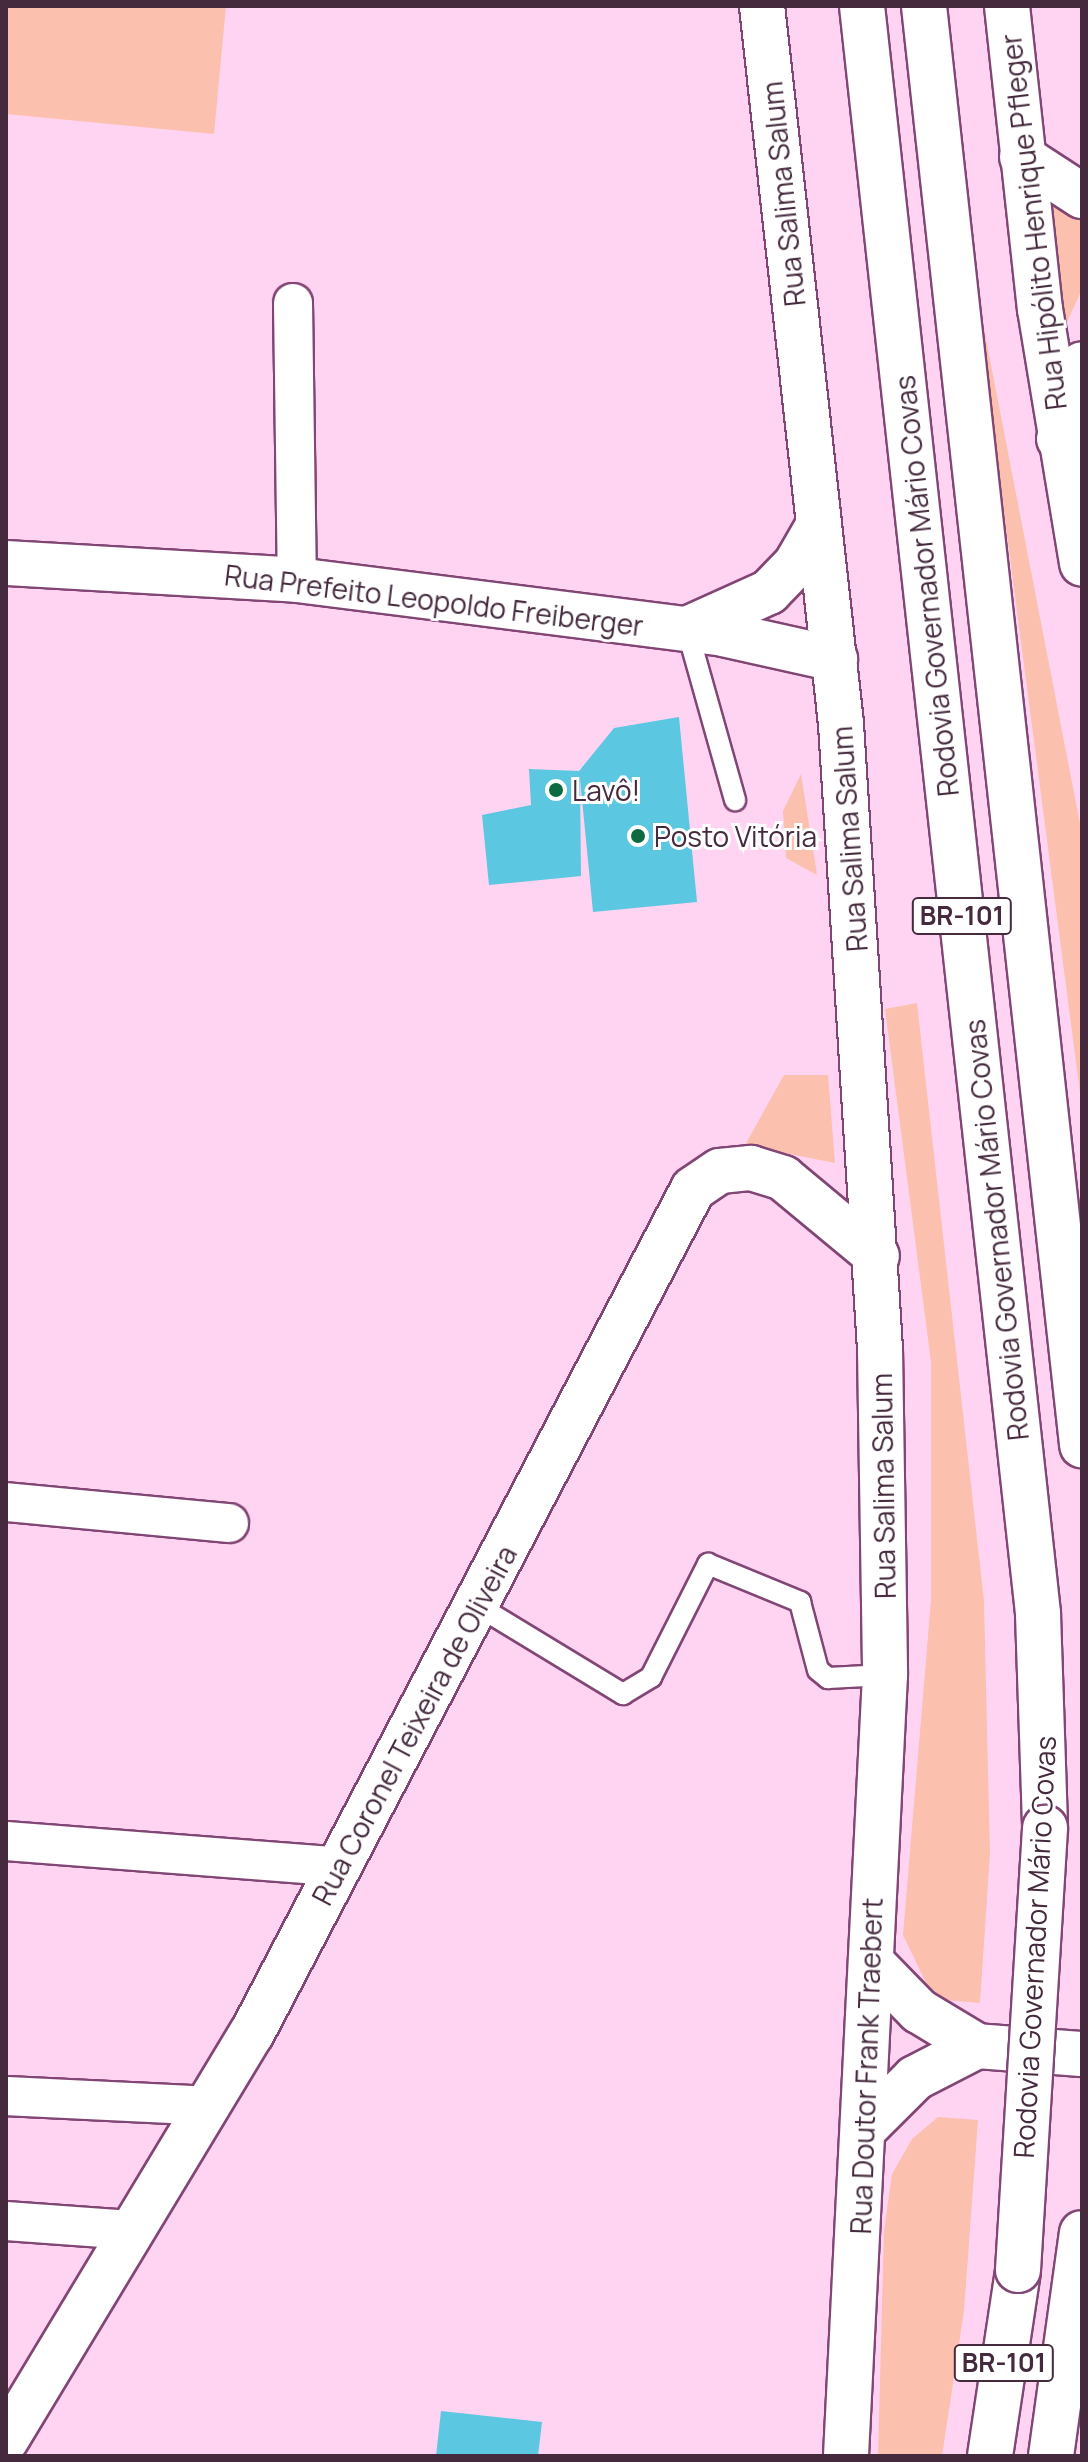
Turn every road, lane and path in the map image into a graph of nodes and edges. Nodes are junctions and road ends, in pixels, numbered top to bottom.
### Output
1 (762, 6) edge
2 (862, 6) edge
3 (924, 6) edge
4 (1007, 6) edge
5 (1022, 157) junction
6 (1082, 196) edge
7 (293, 303) dead end
8 (1082, 364) edge
9 (1059, 439) junction
10 (819, 524) junction
11 (6, 563) edge
12 (1082, 564) edge
13 (297, 580) junction
14 (687, 629) junction
15 (835, 659) junction
16 (735, 800) dead end
17 (877, 1256) junction
18 (1082, 1445) edge
19 (6, 1502) edge
20 (229, 1523) dead end
21 (478, 1606) junction
22 (885, 1675) junction
23 (6, 1841) edge
24 (341, 1867) junction
25 (871, 1962) junction
26 (977, 2046) junction
27 (1082, 2054) edge
28 (6, 2096) edge
29 (209, 2106) junction
30 (864, 2129) junction
31 (6, 2221) edge
32 (131, 2230) junction
33 (1081, 2254) edge
34 (6, 2440) edge
35 (846, 2456) edge
36 (990, 2456) edge
37 (1051, 2456) edge

1 - 10 main road, Rua Salima Salum
2 - 36 main road, Rodovia Governador Mário Covas / BR-101, bridge
3 - 18 main road, BR-101
4 - 5 main road, Rua Hipólito Henrique Pfleger
5 - 6 main road
5 - 9 main road, Rua Hipólito Henrique Pfleger
7 - 13 street
8 - 9 main road
9 - 12 main road, Rua Hipólito Henrique Pfleger
10 - 14 main road
10 - 15 main road, Rua Salima Salum
11 - 13 main road, Rua Prefeito Leopoldo Freiberger
13 - 14 main road, Rua Prefeito Leopoldo Freiberger
14 - 15 main road, Rua Prefeito Leopoldo Freiberger
14 - 16 lane
15 - 17 main road, Rua Salima Salum
17 - 21 main road, Rua Coronel Teixeira de Oliveira
17 - 22 main road, Rua Salima Salum
19 - 20 street
21 - 22 lane
21 - 24 main road, Rua Coronel Teixeira de Oliveira
22 - 25 main road, Rua Doutor Frank Traebert
23 - 24 street
24 - 29 main road, Rua Coronel Teixeira de Oliveira
25 - 26 main road
25 - 30 main road, Rua Doutor Frank Traebert
26 - 27 main road
26 - 30 main road
28 - 29 street
29 - 32 main road, Rua Coronel Teixeira de Oliveira
30 - 35 main road, Rua Doutor Frank Traebert
31 - 32 street
32 - 34 main road, Rua Coronel Teixeira de Oliveira
33 - 37 main road, BR-101

